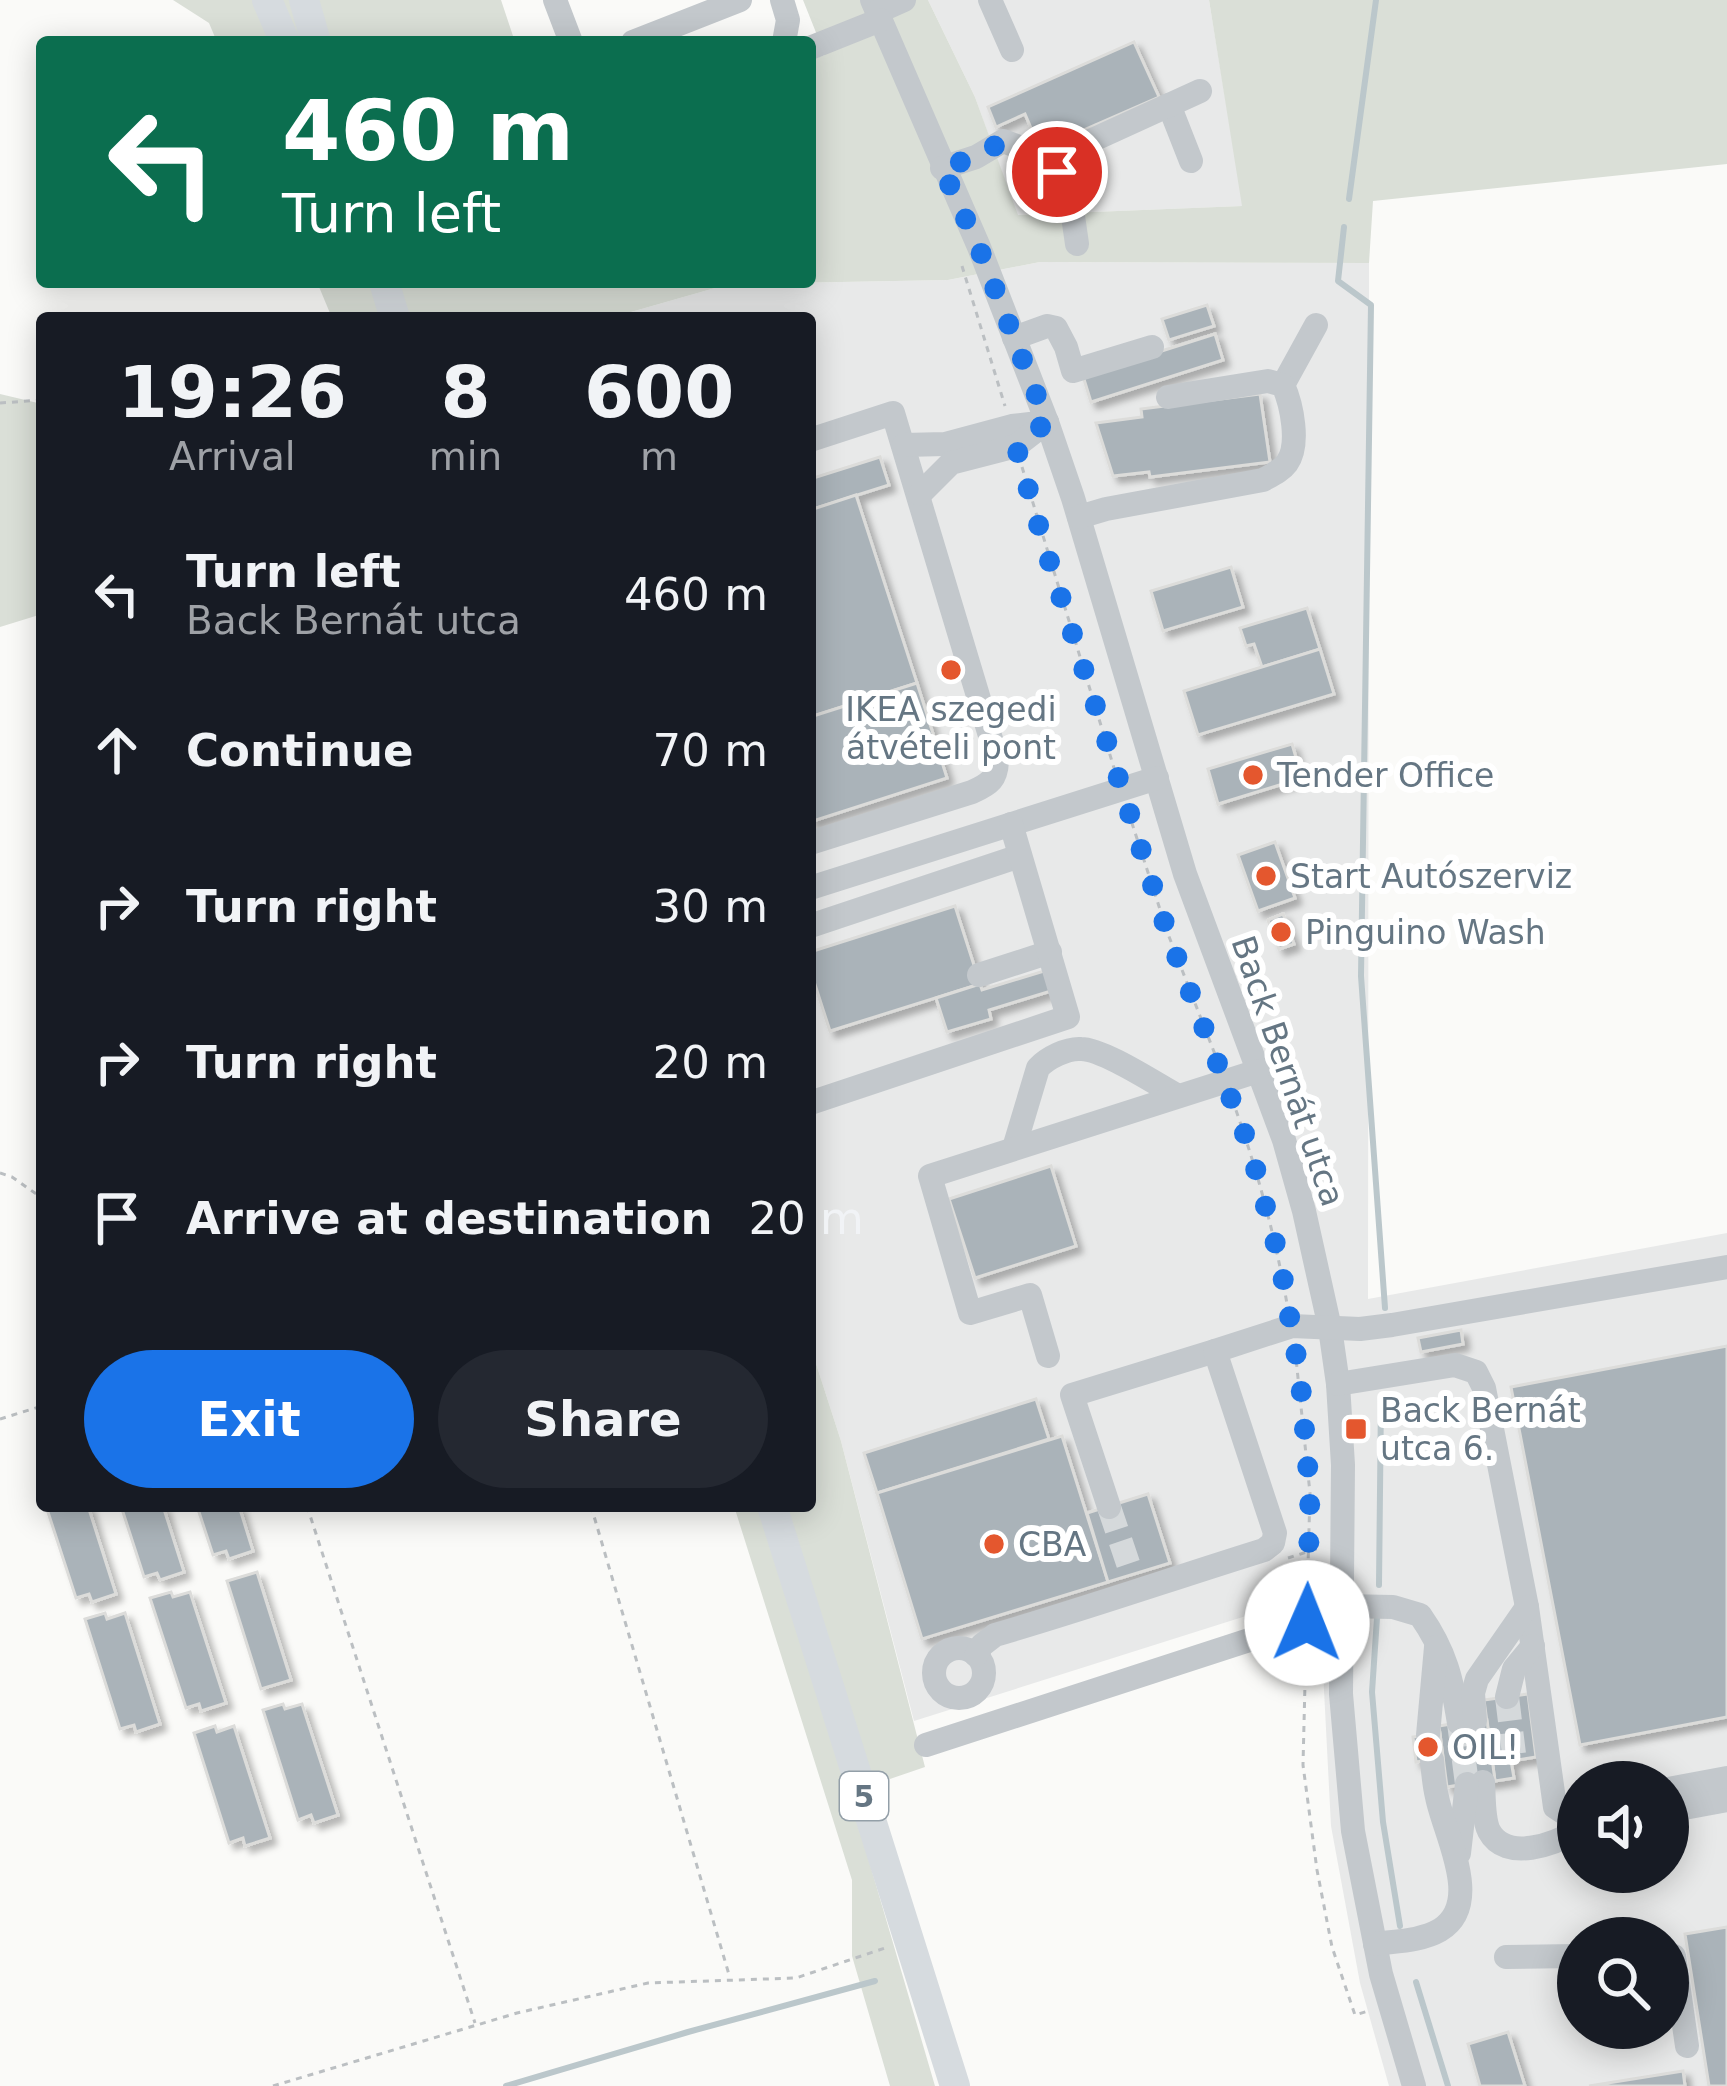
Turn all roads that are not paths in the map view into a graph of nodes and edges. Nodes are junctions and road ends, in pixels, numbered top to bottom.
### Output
1 (267, 0) edge
2 (304, 0) edge
3 (555, 0) edge
4 (740, 0) edge
5 (782, 0) edge
6 (904, 0) edge
7 (990, 0) edge
8 (876, 11) edge
9 (282, 36) edge
10 (314, 36) edge
11 (569, 36) edge
12 (648, 36) edge
13 (785, 36) edge
14 (816, 45) edge
15 (1012, 50) dead end
16 (1201, 91) dead end
17 (1169, 105) junction
18 (1051, 159) junction
19 (1191, 161) dead end
20 (942, 168) junction
21 (1077, 244) dead end
22 (1316, 326) dead end
23 (1014, 338) junction
24 (1152, 347) dead end
25 (1283, 386) junction
26 (1168, 397) dead end
27 (1047, 422) junction
28 (816, 438) edge
29 (904, 445) junction
30 (948, 454) junction
31 (920, 494) junction
32 (1078, 517) junction
33 (1157, 778) junction
34 (1011, 824) junction
35 (816, 841) edge
36 (1020, 856) junction
37 (816, 886) edge
38 (816, 924) edge
39 (1050, 952) junction
40 (979, 975) dead end
41 (1258, 1071) junction
42 (1178, 1096) junction
43 (816, 1101) edge
44 (1014, 1148) junction
45 (1727, 1267) edge
46 (1330, 1328) junction
47 (1215, 1351) junction
48 (1048, 1356) dead end
49 (1337, 1384) junction
50 (1109, 1507) tunnel mouth
51 (774, 1512) edge
52 (1527, 1607) junction
53 (1341, 1613) junction
54 (1436, 1638) junction
55 (1532, 1646) junction
56 (976, 1655) dead end
57 (1507, 1697) tunnel mouth
58 (926, 1745) dead end
59 (1727, 1778) edge
60 (1689, 1786) edge
61 (1727, 1800) edge
62 (1689, 1807) edge
63 (1557, 1809) edge
64 (1557, 1842) edge
65 (1457, 1864) junction
66 (1375, 1944) junction
67 (1506, 1957) dead end
68 (1557, 1957) edge
69 (955, 2086) edge
70 (1414, 2086) edge

1 - 9 main road
2 - 10 main road
3 - 11 street
4 - 12 street
5 - 13 street
6 - 8 street
7 - 15 street
8 - 14 street
8 - 20 street, Back Bernát utca
16 - 17 street
17 - 18 street
17 - 19 street
18 - 20 street
18 - 21 street
20 - 23 street, Back Bernát utca
22 - 25 street
23 - 24 street
23 - 27 street, Back Bernát utca
25 - 26 street
25 - 32 street
27 - 30 street
27 - 32 street, Back Bernát utca
28 - 29 street
29 - 30 street
29 - 31 street
30 - 31 street
31 - 35 street
32 - 33 street, Back Bernát utca
33 - 34 street
33 - 41 street, Back Bernát utca
34 - 36 street
34 - 37 street
36 - 38 street
36 - 39 street
39 - 40 street
39 - 43 street
41 - 42 street
41 - 46 street, Back Bernát utca
42 - 44 street
42 - 44 street
44 - 48 street
45 - 46 street
46 - 47 street
46 - 49 street, Back Bernát utca
47 - 50 street
47 - 56 street
49 - 52 street
49 - 53 street, Back Bernát utca
51 - 69 main road, 5
52 - 54 street
52 - 55 street
53 - 54 street
53 - 58 street
53 - 66 street, Back Bernát utca
54 - 65 street
55 - 57 street
55 - 63 street
59 - 60 street
61 - 62 street
64 - 65 street
65 - 66 street
66 - 70 street, Back Bernát utca
67 - 68 street

